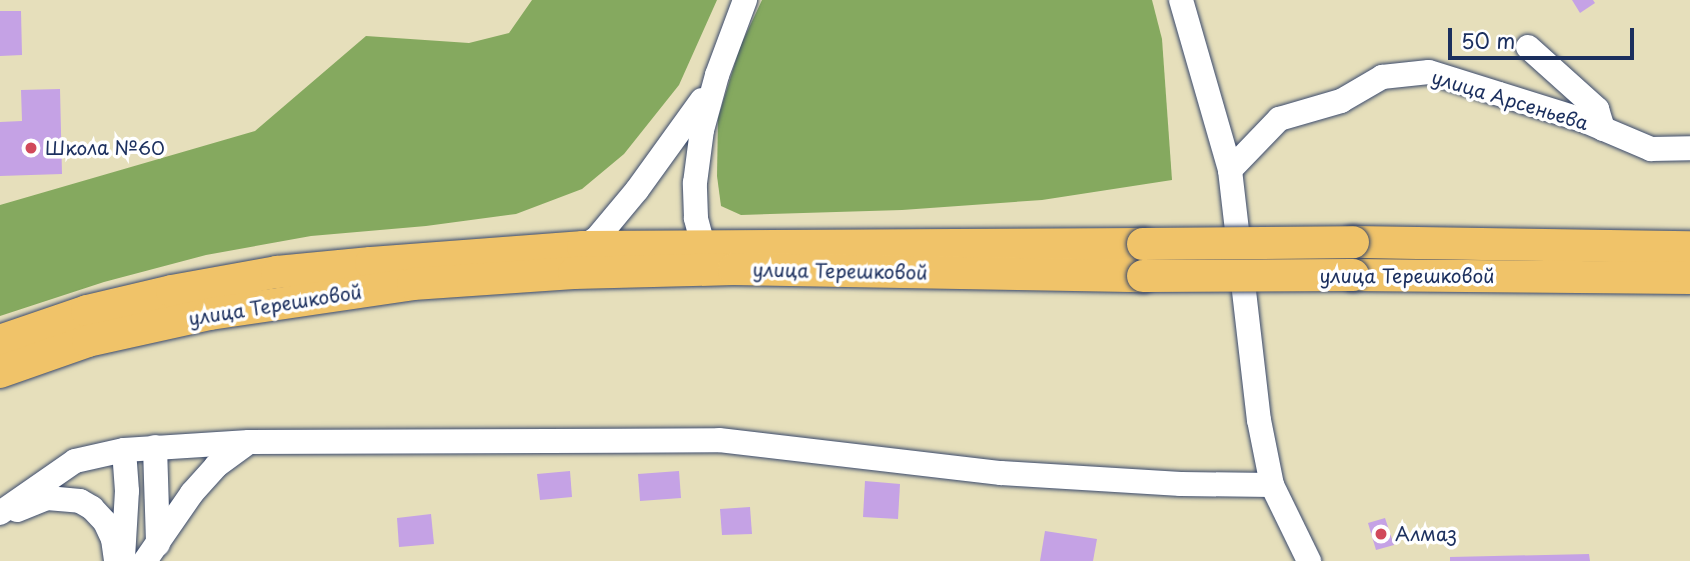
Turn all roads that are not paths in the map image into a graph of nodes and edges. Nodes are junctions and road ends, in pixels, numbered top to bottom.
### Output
1 (746, 0) edge
2 (1181, 0) edge
3 (1528, 47) dead end
4 (717, 75) junction
5 (1604, 129) junction
6 (1690, 148) edge
7 (1230, 170) junction
8 (703, 245) junction
9 (583, 247) junction
10 (1690, 247) edge
11 (1690, 278) edge
12 (0, 341) edge
13 (0, 372) edge
14 (249, 442) junction
15 (155, 447) junction
16 (124, 450) junction
17 (1272, 485) junction
18 (0, 515) edge
19 (151, 552) edge
20 (116, 561) edge
21 (123, 561) edge
22 (1309, 561) edge

1 - 4 street
2 - 7 street
3 - 5 street
4 - 8 street
4 - 9 street
5 - 6 street, улица Арсеньева
5 - 7 street, улица Арсеньева
7 - 17 street
8 - 9 main road, улица Терешковой
8 - 10 main road, улица Терешковой, bridge
9 - 12 main road, улица Терешковой
11 - 13 main road, улица Терешковой, bridge
14 - 15 street
14 - 17 street
14 - 19 street
15 - 16 street
15 - 19 street
16 - 18 street
16 - 21 street
17 - 22 street
18 - 20 street

